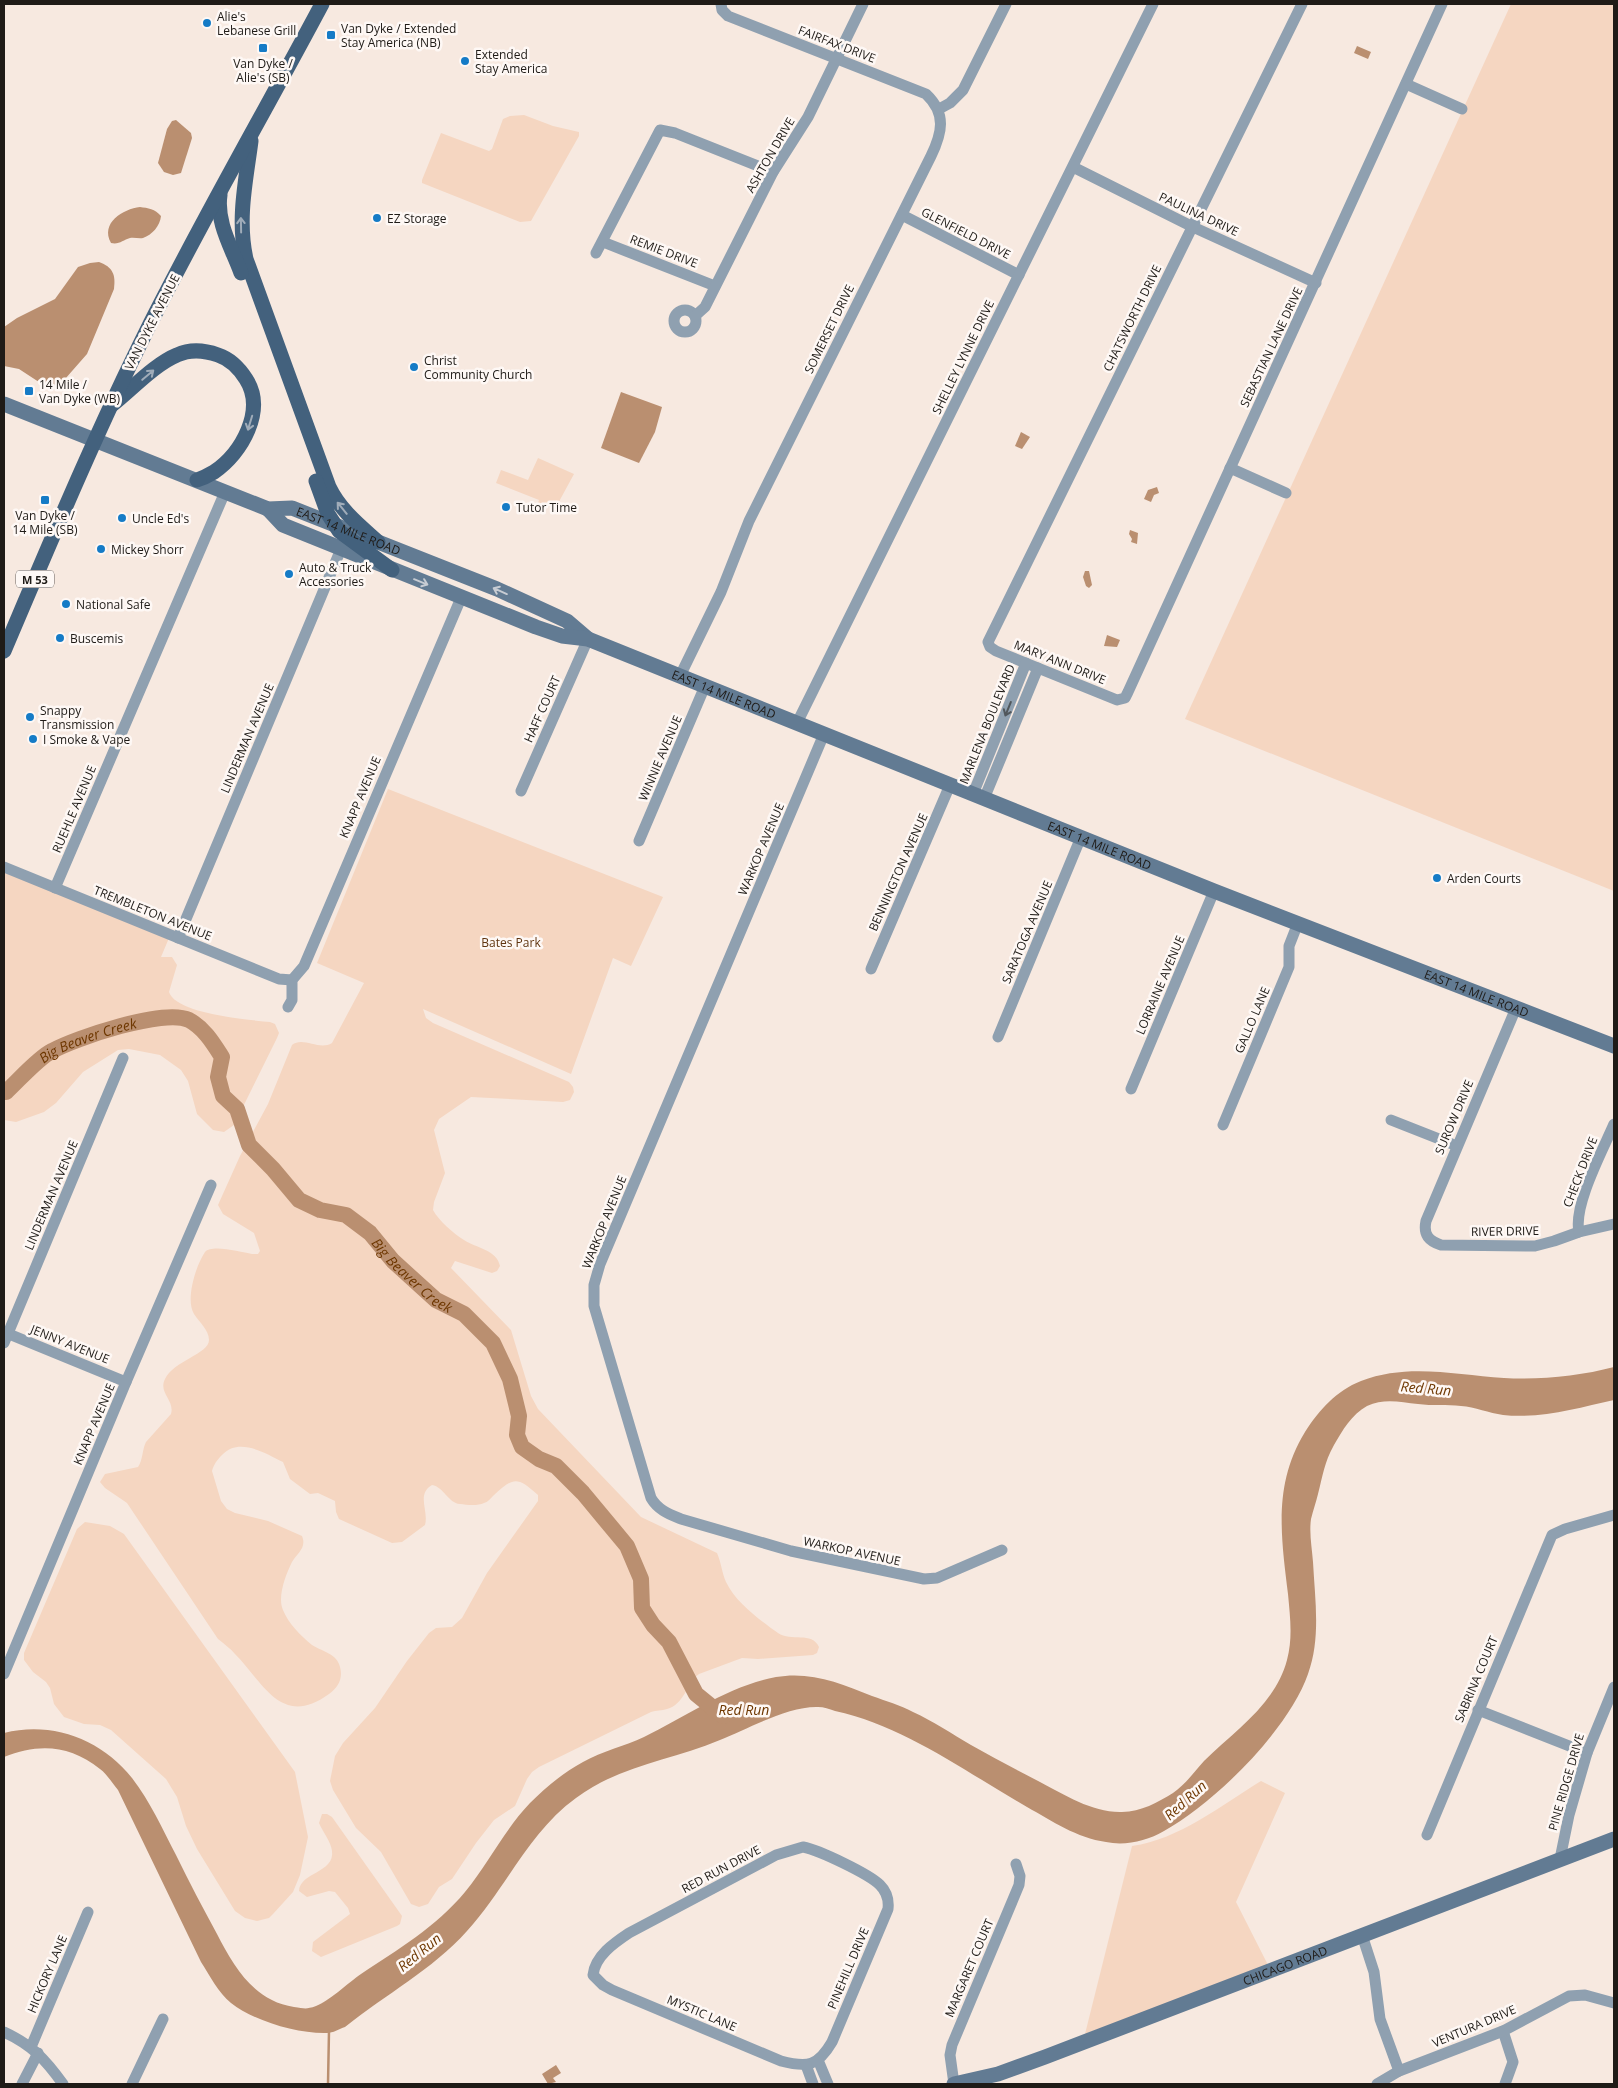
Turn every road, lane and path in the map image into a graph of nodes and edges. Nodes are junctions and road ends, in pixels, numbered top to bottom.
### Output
1 (322, 4) edge
2 (864, 4) edge
3 (1006, 4) edge
4 (1153, 4) edge
5 (1302, 4) edge
6 (1442, 4) edge
7 (722, 7) edge
8 (836, 59) junction
9 (1406, 84) junction
10 (939, 109) junction
11 (1462, 110) dead end
12 (252, 132) junction
13 (1072, 167) junction
14 (773, 172) junction
15 (222, 189) junction
16 (902, 216) junction
17 (1193, 227) junction
18 (603, 242) junction
19 (596, 254) dead end
20 (1019, 274) junction
21 (1316, 282) junction
22 (715, 286) junction
23 (695, 316) dead end
24 (4, 404) edge
25 (110, 407) junction
26 (95, 439) junction
27 (1230, 468) junction
28 (197, 480) junction
29 (225, 492) junction
30 (1286, 492) dead end
31 (268, 509) junction
32 (334, 524) junction
33 (378, 542) junction
34 (341, 549) junction
35 (392, 570) junction
36 (461, 598) junction
37 (588, 639) junction
38 (989, 645) joint
39 (4, 651) edge
40 (1026, 663) junction
41 (1038, 668) junction
42 (680, 676) junction
43 (705, 686) junction
44 (1122, 700) joint
45 (797, 723) junction
46 (824, 734) junction
47 (950, 785) junction
48 (521, 790) dead end
49 (978, 796) junction
50 (1081, 837) junction
51 (639, 841) dead end
52 (4, 867) edge
53 (55, 888) junction
54 (1214, 891) junction
55 (1298, 923) junction
56 (178, 938) junction
57 (871, 969) dead end
58 (292, 980) junction
59 (288, 1007) dead end
60 (1516, 1008) junction
61 (998, 1037) dead end
62 (1614, 1046) edge
63 (123, 1058) dead end
64 (1130, 1090) dead end
65 (1391, 1120) dead end
66 (1614, 1124) edge
67 (1223, 1125) dead end
68 (1457, 1146) junction
69 (211, 1185) dead end
70 (1614, 1224) edge
71 (1579, 1232) junction
72 (1427, 1237) joint
73 (5, 1336) edge
74 (126, 1382) junction
75 (1614, 1515) edge
76 (1002, 1550) dead end
77 (4, 1674) edge
78 (1614, 1687) edge
79 (1478, 1710) junction
80 (1587, 1754) junction
81 (1427, 1835) dead end
82 (1614, 1840) edge
83 (1560, 1859) junction
84 (1016, 1864) dead end
85 (879, 1884) joint
86 (88, 1912) dead end
87 (1362, 1935) junction
88 (593, 1975) joint
89 (1614, 2003) edge
90 (164, 2019) dead end
91 (4, 2032) edge
92 (1503, 2032) junction
93 (34, 2050) junction
94 (818, 2060) junction
95 (806, 2065) junction
96 (1398, 2071) junction
97 (22, 2084) edge
98 (63, 2084) edge
99 (132, 2084) edge
100 (814, 2084) edge
101 (828, 2084) edge
102 (954, 2084) edge
103 (1377, 2084) edge
104 (1506, 2084) edge

1 - 12 main road, VAN DYKE AVENUE / M 53
2 - 8 street, ASHTON DRIVE
3 - 10 street
4 - 13 street, SHELLEY LYNNE DRIVE
5 - 17 street, CHATSWORTH DRIVE
6 - 9 street, SEBASTIAN LANE DRIVE
7 - 8 street, FAIRFAX DRIVE
8 - 10 street, FAIRFAX DRIVE
8 - 14 street, ASHTON DRIVE
9 - 11 street
9 - 21 street, SEBASTIAN LANE DRIVE
10 - 16 street, SOMERSET DRIVE
12 - 15 main road, VAN DYKE AVENUE / M 53
33 -> 12 main road
13 - 17 street, PAULINA DRIVE
13 - 20 street, SHELLEY LYNNE DRIVE
14 - 18 street
14 - 22 street, ASHTON DRIVE
15 - 25 main road, VAN DYKE AVENUE / M 53
15 - 32 main road
16 - 20 street, GLENFIELD DRIVE
16 - 42 street, SOMERSET DRIVE
17 - 21 street, PAULINA DRIVE
17 - 38 street, CHATSWORTH DRIVE
18 - 19 street
18 - 22 street, REMIE DRIVE
20 - 45 street, SHELLEY LYNNE DRIVE
21 - 27 street, SEBASTIAN LANE DRIVE
22 - 23 street, ASHTON DRIVE
24 - 26 main road, EAST 14 MILE ROAD
25 - 26 main road, VAN DYKE AVENUE / M 53
25 -> 28 main road
26 - 28 main road, EAST 14 MILE ROAD
26 - 39 main road, VAN DYKE AVENUE / M 53
27 - 30 street
27 - 44 street, SEBASTIAN LANE DRIVE
28 - 29 main road, EAST 14 MILE ROAD
29 - 31 main road, EAST 14 MILE ROAD
29 - 53 street, RUEHLE AVENUE
31 - 32 main road, EAST 14 MILE ROAD
31 - 34 main road, EAST 14 MILE ROAD
32 - 33 main road, EAST 14 MILE ROAD
32 - 35 main road
37 -> 33 main road, EAST 14 MILE ROAD
34 - 35 main road, EAST 14 MILE ROAD
34 - 56 street, LINDERMAN AVENUE
35 -> 36 main road, EAST 14 MILE ROAD
36 - 37 main road, EAST 14 MILE ROAD
36 - 58 street, KNAPP AVENUE
37 - 42 main road, EAST 14 MILE ROAD
37 - 48 street, HAFF COURT
38 - 40 street, MARY ANN DRIVE
40 - 41 street, MARY ANN DRIVE
40 -> 49 street, MARLENA BOULEVARD
41 - 44 street, MARY ANN DRIVE
41 - 49 street, MARLENA BOULEVARD
42 - 43 main road, EAST 14 MILE ROAD
43 - 45 main road, EAST 14 MILE ROAD
43 - 51 street, WINNIE AVENUE
45 - 46 main road, EAST 14 MILE ROAD
46 - 47 main road, EAST 14 MILE ROAD
46 - 76 street, WARKOP AVENUE
47 - 49 main road, EAST 14 MILE ROAD
47 - 57 street, BENNINGTON AVENUE
49 - 50 main road, EAST 14 MILE ROAD
50 - 54 main road, EAST 14 MILE ROAD
50 - 61 street, SARATOGA AVENUE
52 - 53 street, TREMBLETON AVENUE
53 - 56 street, TREMBLETON AVENUE
54 - 55 main road, EAST 14 MILE ROAD
54 - 64 street, LORRAINE AVENUE
55 - 60 main road, EAST 14 MILE ROAD
55 - 67 street, GALLO LANE
56 - 58 street, TREMBLETON AVENUE
58 - 59 street
60 - 62 main road, EAST 14 MILE ROAD
60 - 68 street, SUROW DRIVE
63 - 73 street, LINDERMAN AVENUE
65 - 68 street
66 - 71 street, CHECK DRIVE
68 - 72 street, SUROW DRIVE
69 - 74 street, KNAPP AVENUE
70 - 71 street, RIVER DRIVE
71 - 72 street, RIVER DRIVE
73 - 74 street, JENNY AVENUE
74 - 77 street, KNAPP AVENUE
75 - 79 street, SABRINA COURT
78 - 80 street, PINE RIDGE DRIVE
79 - 80 street
79 - 81 street, SABRINA COURT
80 - 83 street, PINE RIDGE DRIVE
82 - 83 main road, CHICAGO ROAD
83 - 87 main road, CHICAGO ROAD
84 - 102 street, MARGARET COURT
85 - 88 street, RED RUN DRIVE
85 - 94 street, PINEHILL DRIVE
86 - 93 street, HICKORY LANE
87 - 96 street
87 - 102 main road, CHICAGO ROAD
88 - 95 street, MYSTIC LANE
89 - 92 street, VENTURA DRIVE
90 - 99 street
91 - 93 street
92 - 96 street, VENTURA DRIVE
92 - 104 street
93 - 97 street, HICKORY LANE
93 - 98 street
94 - 95 street
94 - 101 street
95 - 100 street
96 - 103 street, VENTURA DRIVE

